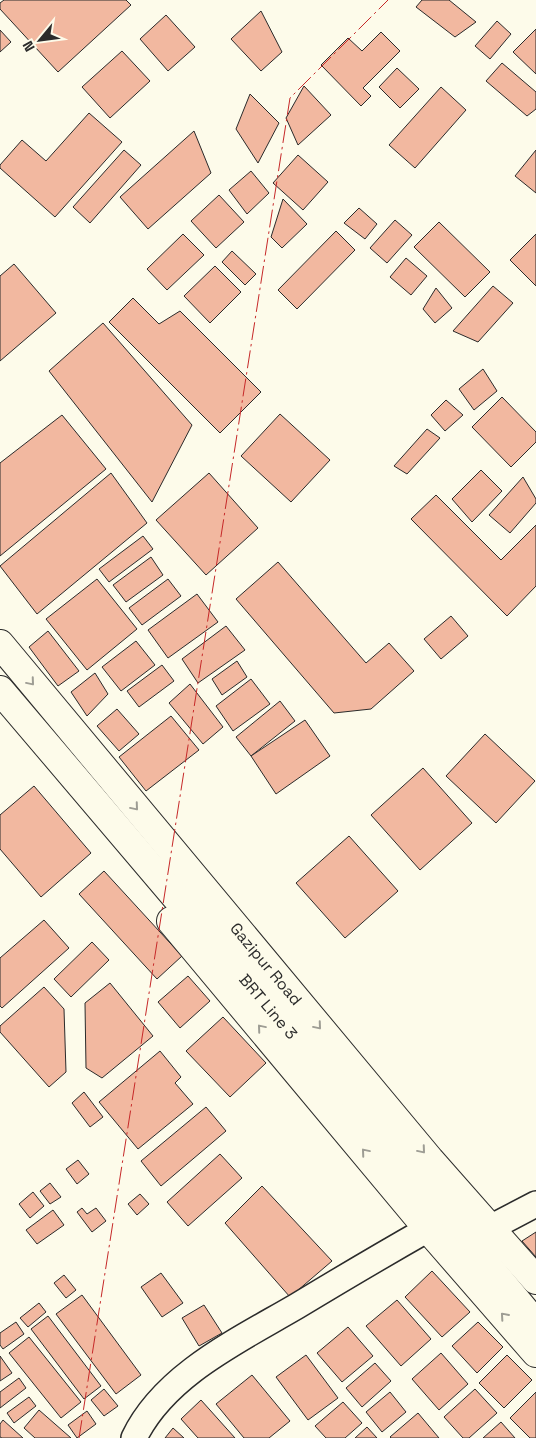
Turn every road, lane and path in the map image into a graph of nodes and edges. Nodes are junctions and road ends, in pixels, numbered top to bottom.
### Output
1 (0, 644) edge
2 (0, 690) edge
3 (0, 720) edge
4 (536, 1204) edge
5 (490, 1228) junction
6 (428, 1229) junction
7 (536, 1280) edge
8 (536, 1324) edge
9 (536, 1353) edge
10 (134, 1438) edge

1 -> 5 main road, Gazipur Road
2 - 8 main road, BRT Line 3
6 -> 3 main road
4 - 5 street
5 - 7 main road, Gazipur Road
9 -> 6 main road
6 - 10 street

